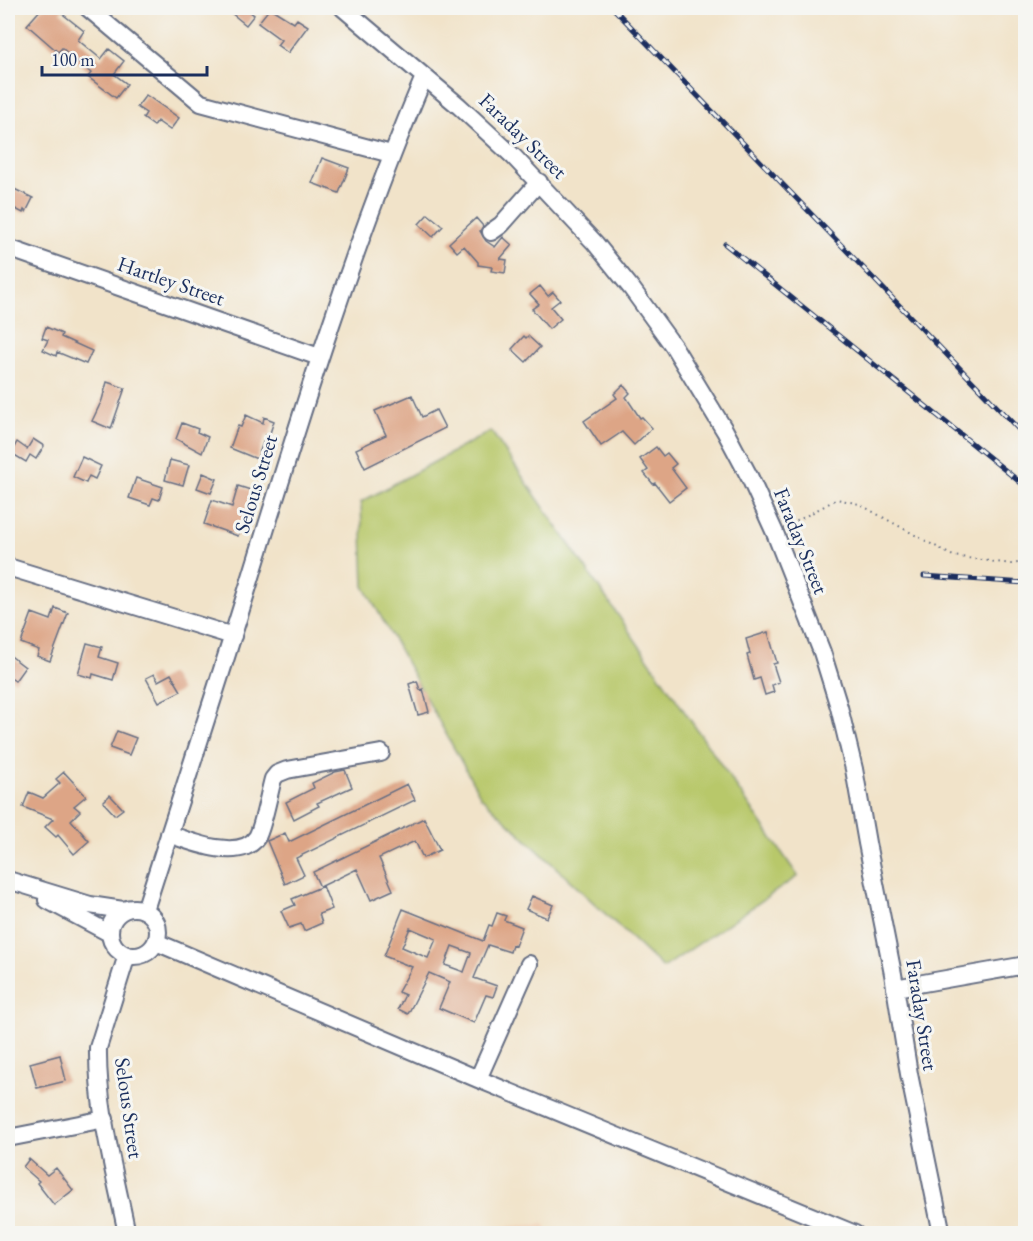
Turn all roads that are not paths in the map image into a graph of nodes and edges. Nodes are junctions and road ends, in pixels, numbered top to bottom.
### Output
1 (88, 8) edge
2 (343, 8) edge
3 (424, 77) junction
4 (391, 154) junction
5 (539, 182) junction
6 (492, 232) dead end
7 (8, 249) edge
8 (319, 357) junction
9 (8, 567) edge
10 (233, 636) junction
11 (381, 753) dead end
12 (169, 834) junction
13 (14, 882) edge
14 (123, 910) junction
15 (145, 910) junction
16 (109, 933) junction
17 (156, 942) junction
18 (127, 955) junction
19 (529, 964) dead end
20 (1026, 965) edge
21 (895, 988) junction
22 (478, 1079) junction
23 (105, 1119) junction
24 (8, 1138) edge
25 (127, 1233) edge
26 (855, 1233) edge
27 (942, 1233) edge

1 - 4 street
2 - 3 street, Faraday Street
3 - 4 street, Selous Street
3 - 5 street, Faraday Street
4 - 8 street, Selous Street
5 - 6 street
5 - 21 street, Faraday Street
7 - 8 street, Hartley Street
8 - 10 street, Selous Street
9 - 10 street
10 - 12 street, Selous Street
11 - 12 street
12 - 15 street, Selous Street
13 - 14 street
13 - 16 street
14 - 15 street
14 - 16 street
15 - 17 street
16 - 18 street
17 - 18 street
17 - 22 street
18 - 23 street, Selous Street
19 - 22 street
20 - 21 street
21 - 27 street, Faraday Street
22 - 26 street
23 - 24 street
23 - 25 street, Selous Street

